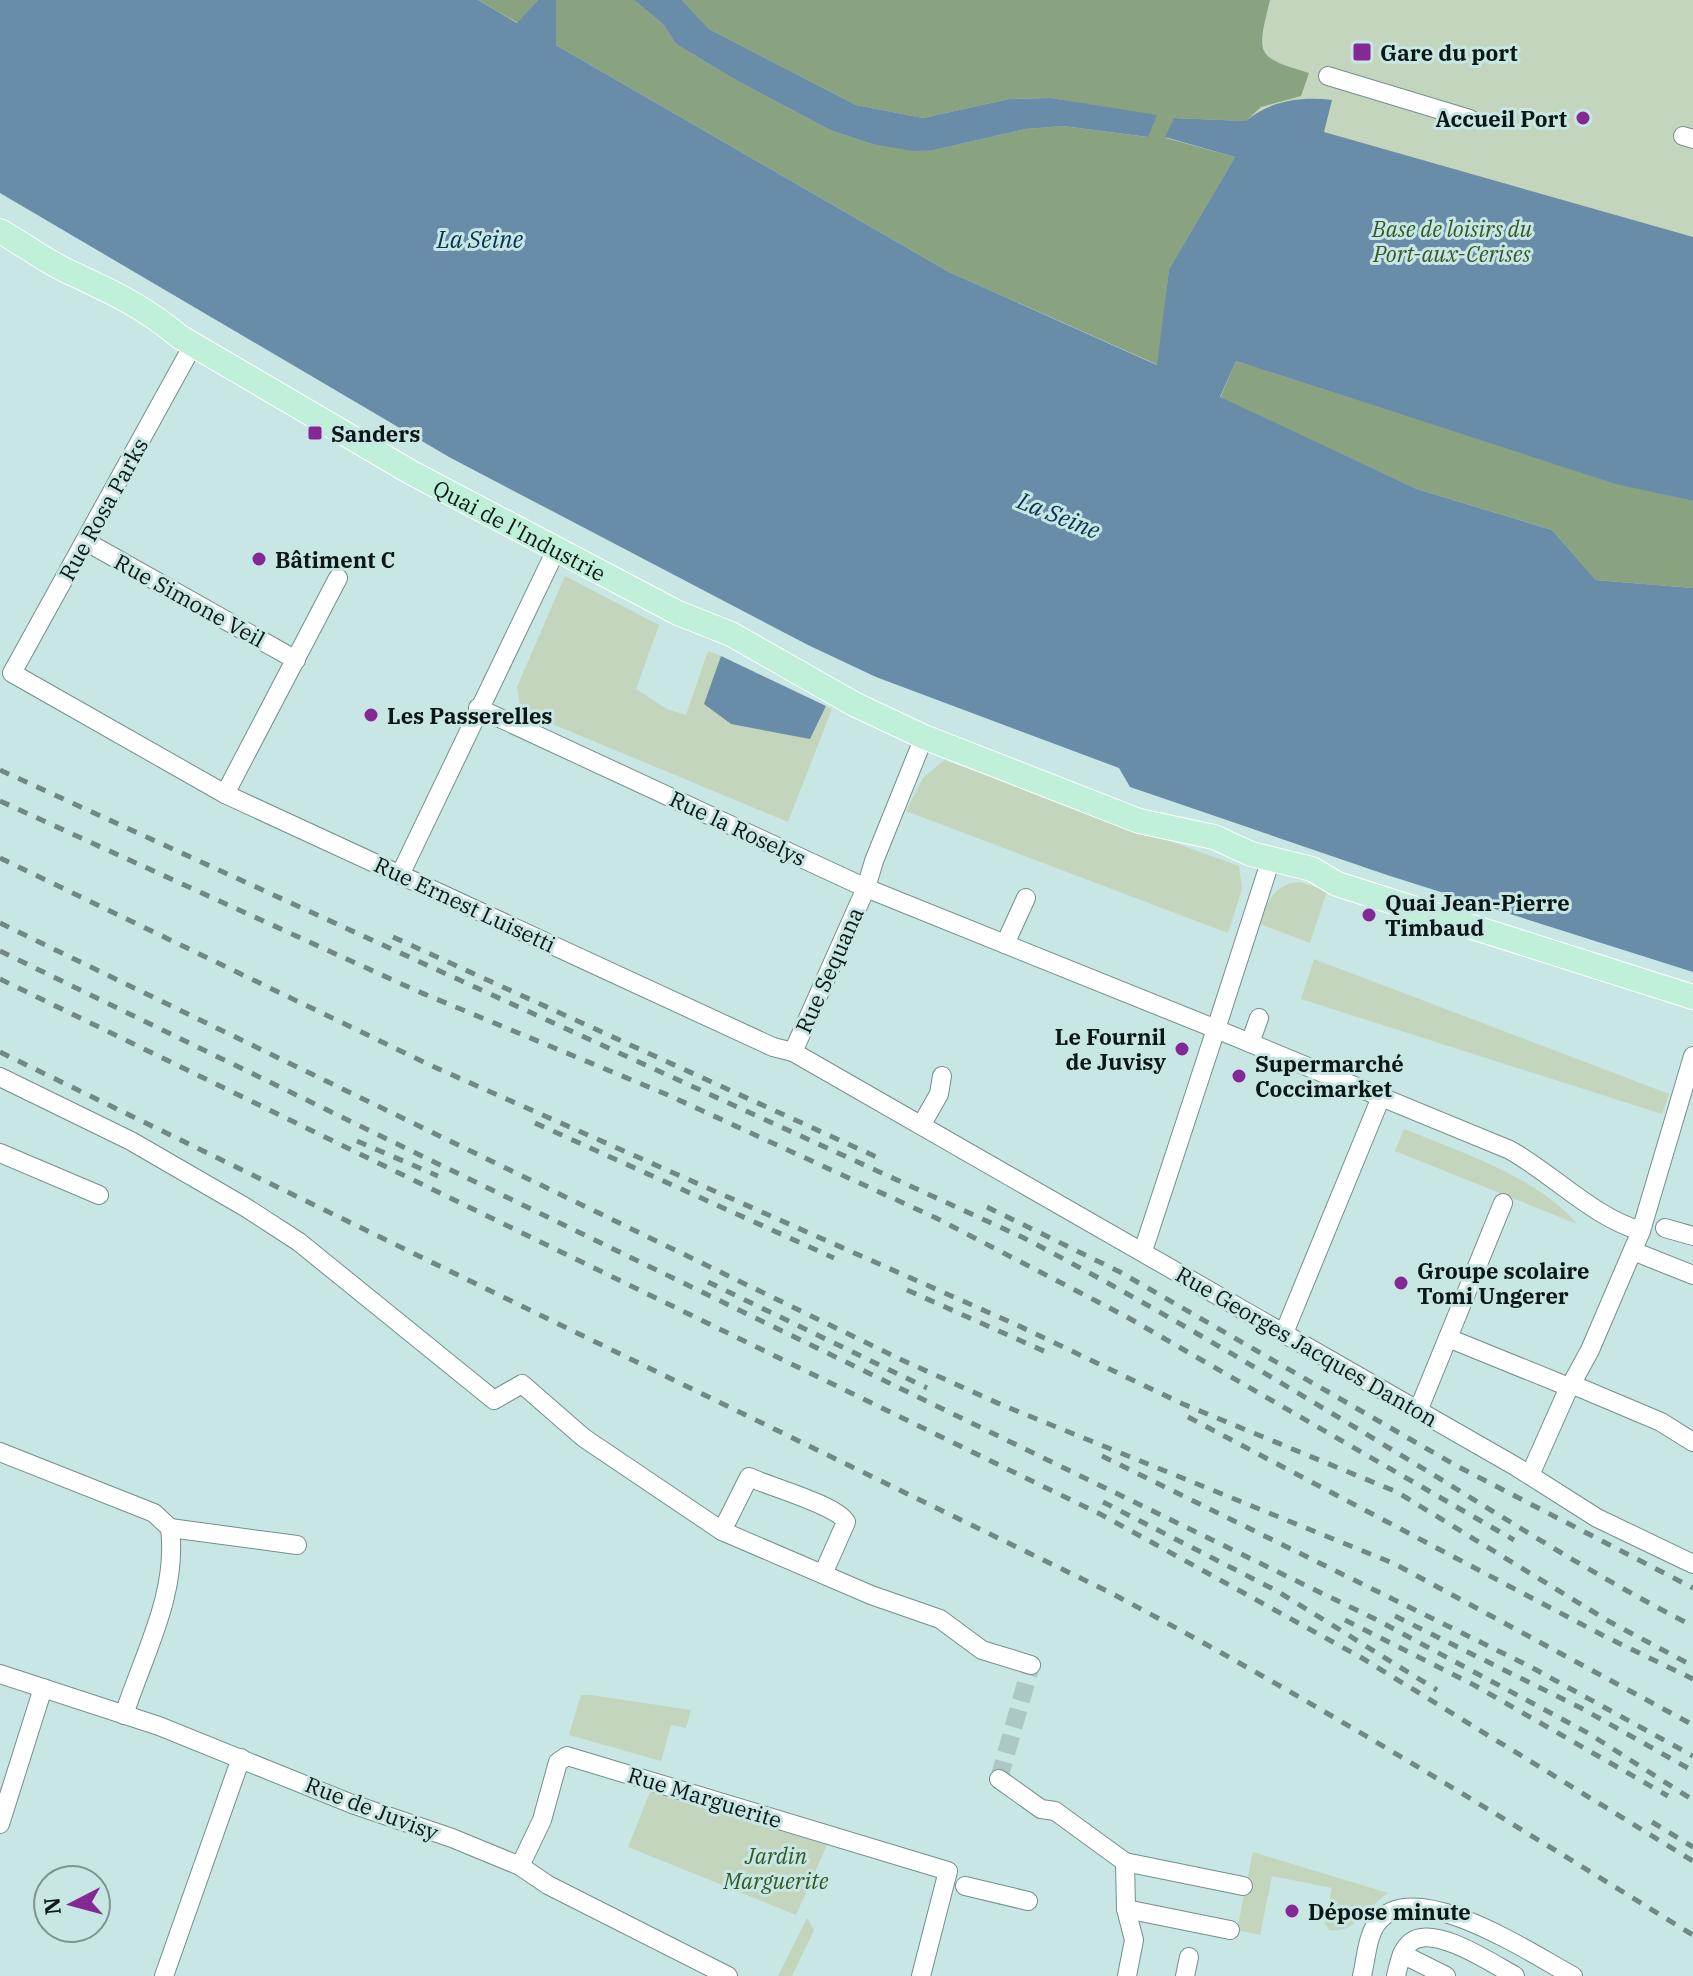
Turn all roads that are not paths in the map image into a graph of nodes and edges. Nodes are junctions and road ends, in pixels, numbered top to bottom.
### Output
1 (1328, 76) dead end
2 (1470, 119) dead end
3 (0, 231) edge
4 (193, 345) junction
5 (85, 541) junction
6 (557, 548) junction
7 (338, 578) dead end
8 (296, 660) junction
9 (12, 673) joint
10 (478, 708) junction
11 (924, 737) junction
12 (225, 794) junction
13 (1271, 859) junction
14 (400, 875) junction
15 (866, 888) junction
16 (1026, 898) dead end
17 (1002, 943) junction
18 (1693, 997) edge
19 (1259, 1018) dead end
20 (1216, 1029) junction
21 (1250, 1043) junction
22 (793, 1052) junction
23 (1693, 1056) edge
24 (942, 1076) dead end
25 (0, 1077) edge
26 (1381, 1097) junction
27 (922, 1124) junction
28 (0, 1153) edge
29 (99, 1195) dead end
30 (1503, 1203) dead end
31 (1665, 1228) dead end
32 (1641, 1231) junction
33 (1693, 1236) edge
34 (1143, 1251) junction
35 (1633, 1251) junction
36 (1693, 1275) edge
37 (1284, 1333) junction
38 (1448, 1338) junction
39 (1570, 1386) junction
40 (1418, 1411) junction
41 (1693, 1442) edge
42 (0, 1452) edge
43 (1530, 1475) junction
44 (170, 1528) junction
45 (722, 1531) junction
46 (297, 1545) dead end
47 (1693, 1564) edge
48 (823, 1574) junction
49 (1031, 1665) dead end
50 (0, 1674) edge
51 (43, 1688) junction
52 (124, 1715) junction
53 (241, 1758) junction
54 (999, 1779) dead end
55 (0, 1824) edge
56 (1125, 1862) junction
57 (520, 1866) junction
58 (957, 1884) junction
59 (1243, 1886) dead end
60 (1028, 1901) dead end
61 (1126, 1909) junction
62 (1230, 1930) dead end
63 (1402, 1954) junction
64 (721, 1974) edge
65 (164, 1976) edge
66 (921, 1976) edge
67 (1127, 1976) edge
68 (1362, 1976) edge
69 (1396, 1976) edge
70 (1446, 1976) edge
71 (1515, 1976) edge
72 (1573, 1976) edge

1 - 2 street
3 - 4 main road, Quai de l'Industrie
4 - 5 street, Rue Rosa Parks
4 - 6 main road, Quai de l'Industrie
5 - 8 street, Rue Simone Veil
5 - 9 street, Rue Rosa Parks
6 - 10 street
6 - 11 main road, Quai de l'Industrie
7 - 8 street
8 - 12 street
9 - 12 street, Rue Ernest Luisetti
10 - 14 street
10 - 15 street, Rue la Roselys
11 - 13 main road, Quai de l'Industrie
11 - 15 street, Rue Sequana
12 - 14 street, Rue Ernest Luisetti
13 - 18 main road
13 - 20 street
14 - 22 street, Rue Ernest Luisetti
15 - 17 street, Rue la Roselys
15 - 22 street, Rue Sequana
16 - 17 street
17 - 20 street, Rue la Roselys
19 - 21 street
20 - 21 street, Rue la Roselys
20 - 34 street
21 - 26 street, Rue la Roselys
22 - 27 street, Rue Ernest Luisetti
23 - 32 street
24 - 27 street
25 - 45 street
26 - 32 street, Rue la Roselys
26 - 37 street
27 - 34 street, Rue Georges Jacques Danton
28 - 29 street
30 - 38 street
31 - 33 street
32 - 35 street
34 - 37 street, Rue Georges Jacques Danton
35 - 36 street
35 - 39 street
37 - 40 street, Rue Georges Jacques Danton
38 - 39 street
38 - 40 street
39 - 41 street
39 - 43 street
40 - 43 street, Rue Georges Jacques Danton
42 - 44 street
43 - 47 street, Rue Georges Jacques Danton
44 - 46 street
44 - 52 street
45 - 48 street
45 - 48 street
48 - 49 street
50 - 51 street, Rue de Juvisy
51 - 52 street, Rue de Juvisy
51 - 55 street
52 - 53 street, Rue de Juvisy
53 - 57 street, Rue de Juvisy
53 - 65 street
54 - 56 street
56 - 59 street
56 - 61 street
57 - 58 street, Rue Marguerite
57 - 64 street, Rue de Juvisy
58 - 60 street
58 - 66 street
61 - 62 street
61 - 67 street
63 - 69 street
63 - 70 street
63 - 71 street
68 - 72 street

